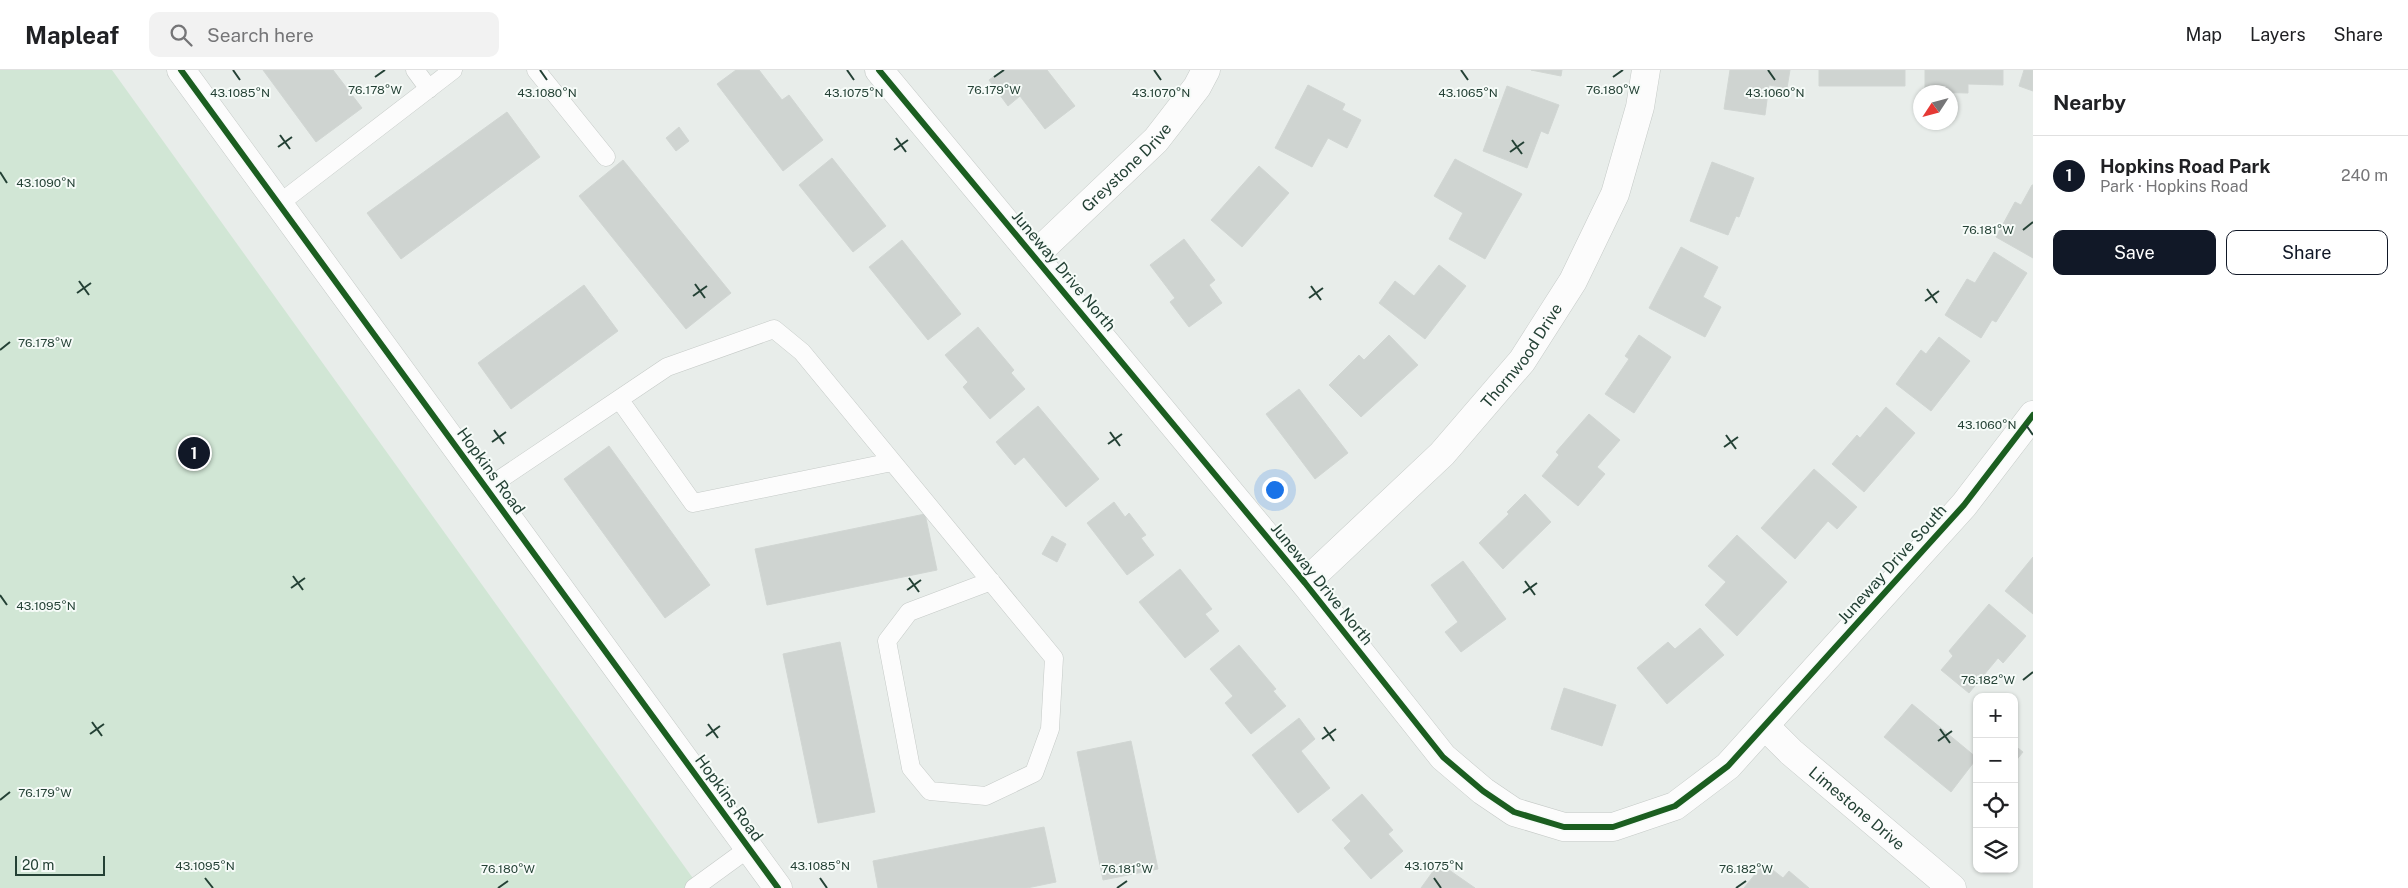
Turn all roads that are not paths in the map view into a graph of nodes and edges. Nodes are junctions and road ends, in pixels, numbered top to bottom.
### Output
1 (181, 70) edge
2 (415, 70) edge
3 (453, 70) edge
4 (536, 70) edge
5 (878, 70) edge
6 (1206, 70) edge
7 (1646, 70) edge
8 (429, 89) junction
9 (606, 156) dead end
10 (280, 202) junction
11 (1034, 256) junction
12 (619, 400) junction
13 (2033, 415) edge
14 (892, 462) junction
15 (487, 488) junction
16 (991, 581) junction
17 (1304, 583) junction
18 (1766, 727) junction
19 (749, 848) junction
20 (694, 888) edge
21 (778, 888) edge
22 (1952, 888) edge

1 - 10 street, Hopkins Road
2 - 8 lane
3 - 8 lane
4 - 9 lane
5 - 11 street, Juneway Drive North
6 - 11 street, Greystone Drive
7 - 17 street, Thornwood Drive
8 - 10 lane
10 - 15 street, Hopkins Road
11 - 17 street, Juneway Drive North
12 - 14 lane
12 - 14 lane
12 - 15 lane
13 - 18 street, Juneway Drive South
14 - 16 lane
15 - 19 street, Hopkins Road
16 - 16 lane
17 - 18 street, Juneway Drive North
18 - 22 street, Limestone Drive
19 - 20 lane
19 - 21 street, Hopkins Road

